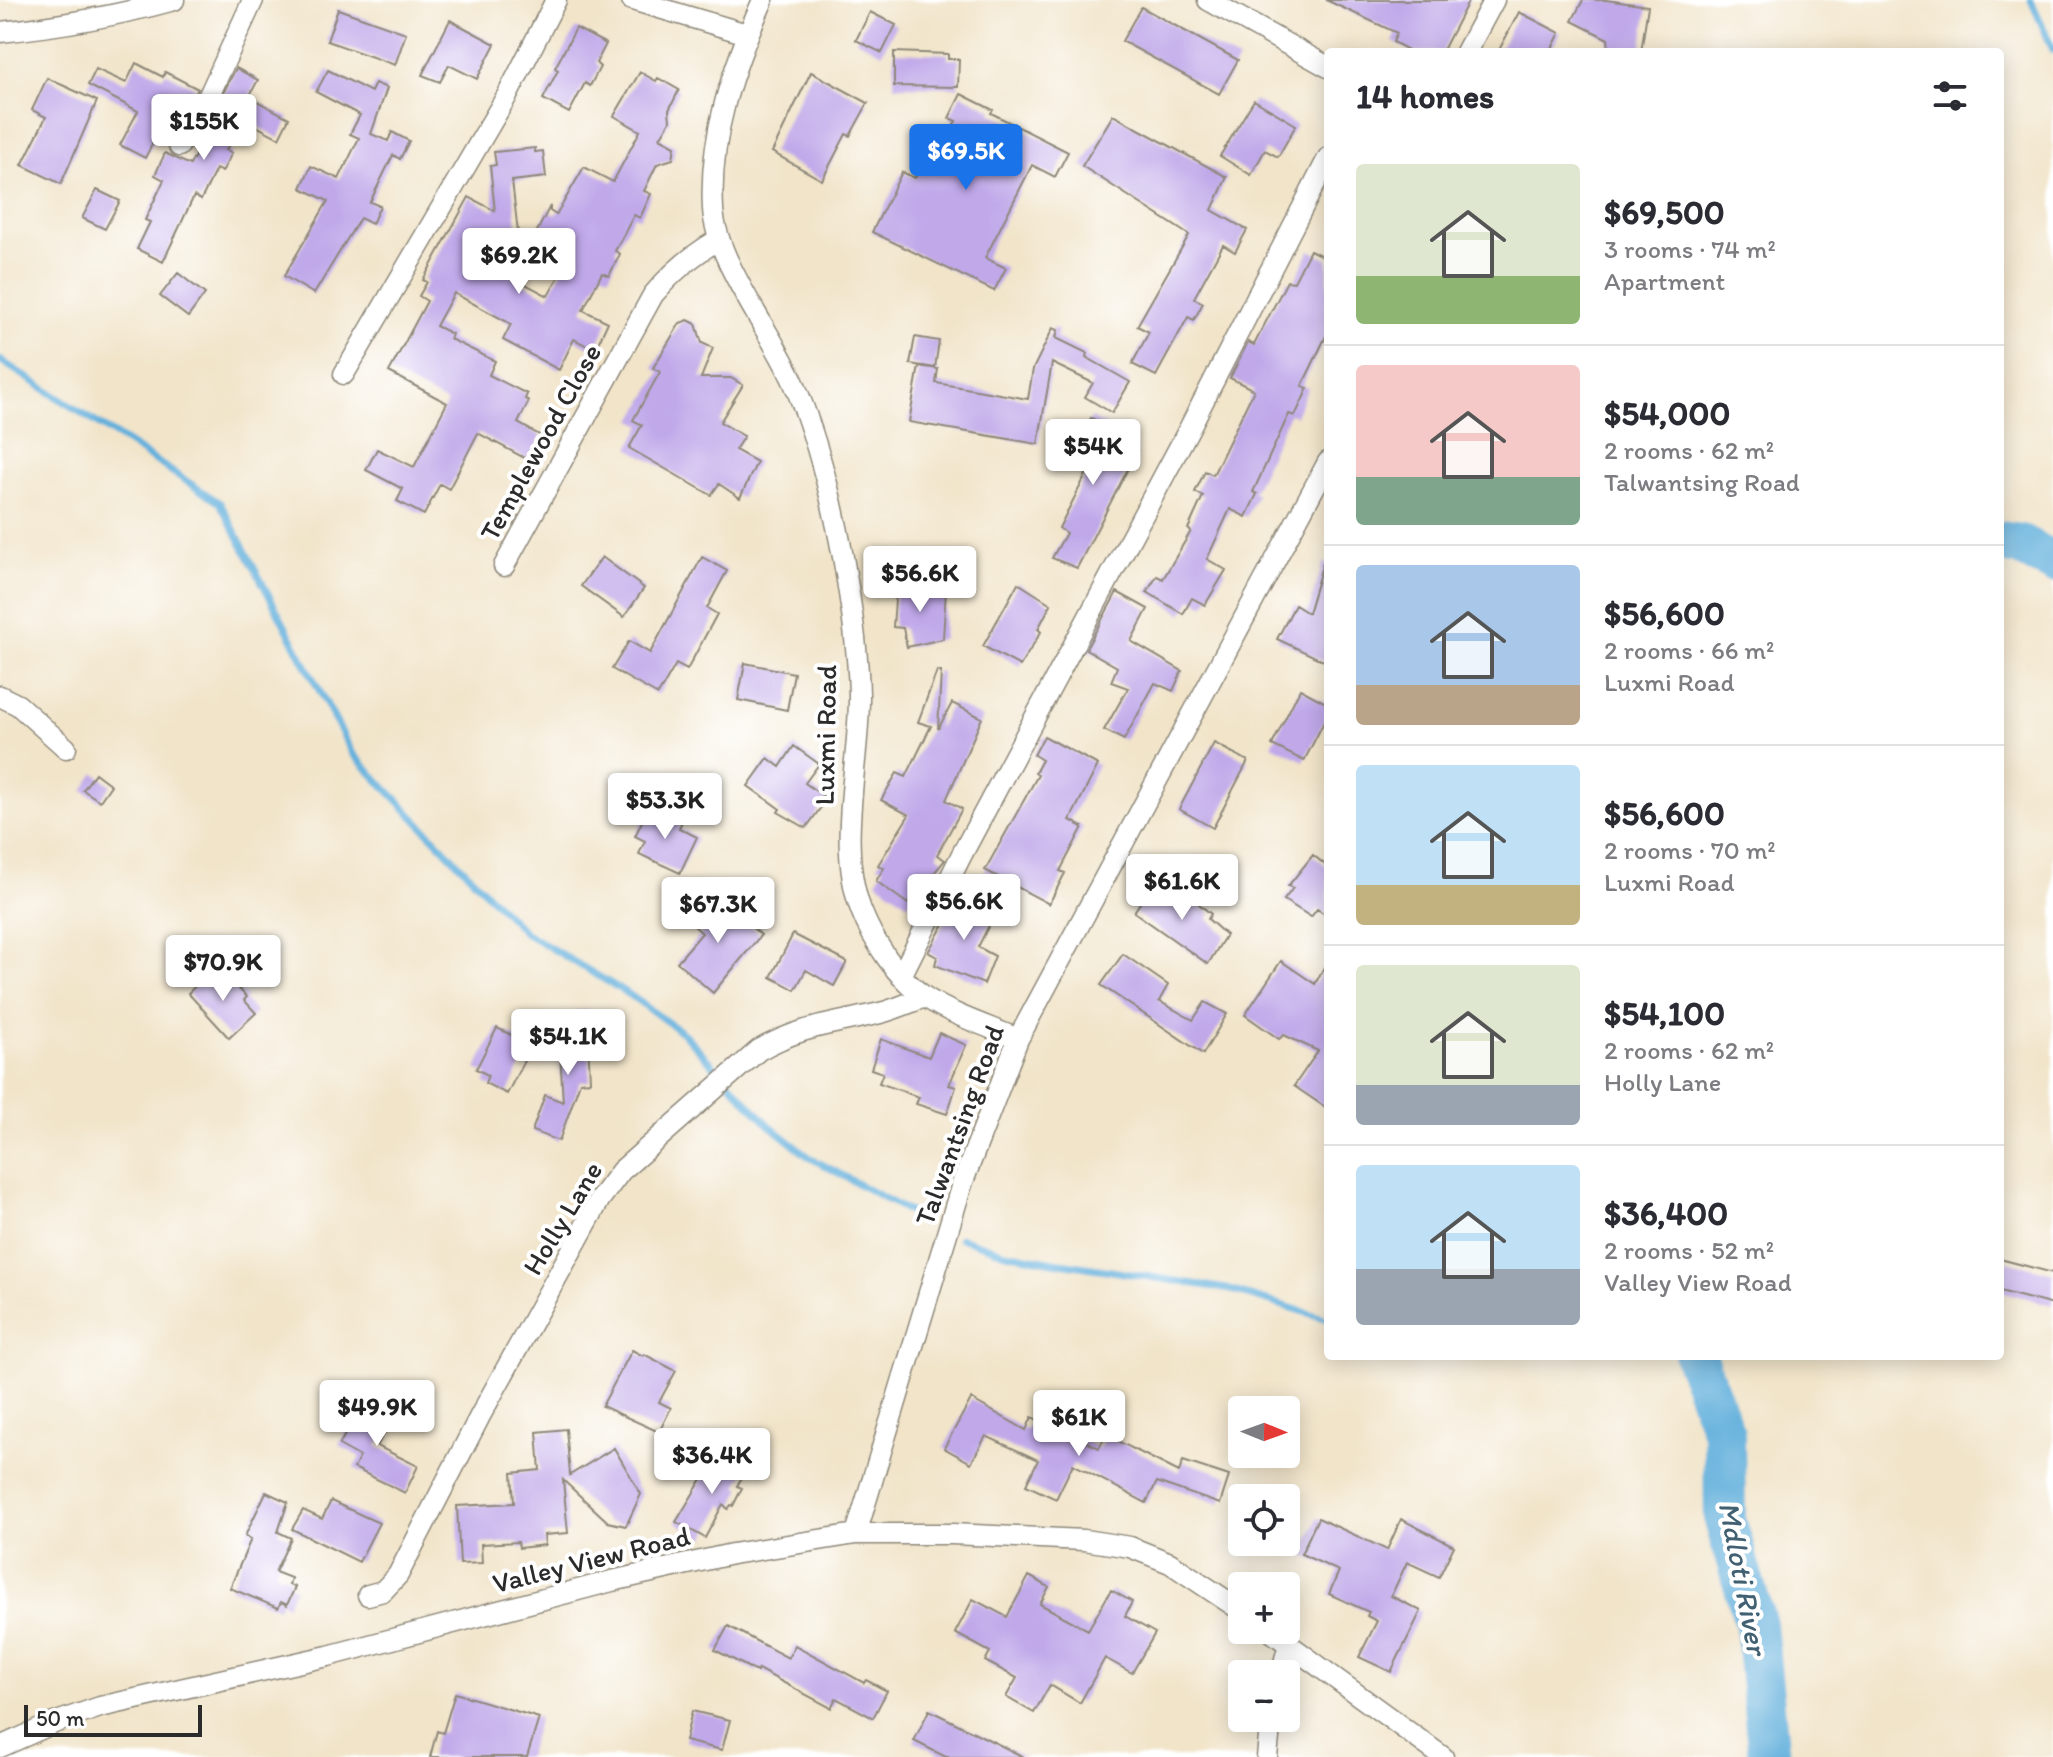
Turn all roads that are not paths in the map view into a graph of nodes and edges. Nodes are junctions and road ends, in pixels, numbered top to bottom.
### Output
1 (174, 0) edge
2 (253, 0) edge
3 (556, 0) edge
4 (632, 0) edge
5 (763, 0) edge
6 (1208, 0) edge
7 (1494, 0) edge
8 (0, 32) edge
9 (747, 34) junction
10 (1468, 48) edge
11 (1324, 65) edge
12 (179, 146) dead end
13 (1324, 166) edge
14 (718, 240) junction
15 (344, 374) dead end
16 (1324, 469) edge
17 (504, 566) dead end
18 (0, 696) edge
19 (66, 748) dead end
20 (901, 976) junction
21 (925, 997) junction
22 (1018, 1039) junction
23 (856, 1534) junction
24 (368, 1595) dead end
25 (1228, 1602) edge
26 (1289, 1644) joint
27 (1285, 1660) edge
28 (1270, 1732) edge
29 (0, 1747) edge
30 (1267, 1757) edge
31 (1443, 1757) edge

1 - 8 street
2 - 12 street
3 - 15 street
4 - 9 street
5 - 9 street, Luxmi Road
6 - 11 street
7 - 10 street
9 - 14 street, Luxmi Road
13 - 20 street
14 - 17 street, Templewood Close
14 - 20 street, Luxmi Road
16 - 22 street, Talwantsing Road
18 - 19 street
20 - 21 street, Luxmi Road
21 - 22 street, Luxmi Road
21 - 24 street, Holly Lane
22 - 23 street, Talwantsing Road
23 - 25 street, Valley View Road
23 - 29 street, Valley View Road
26 - 27 street
26 - 31 street
28 - 30 street

